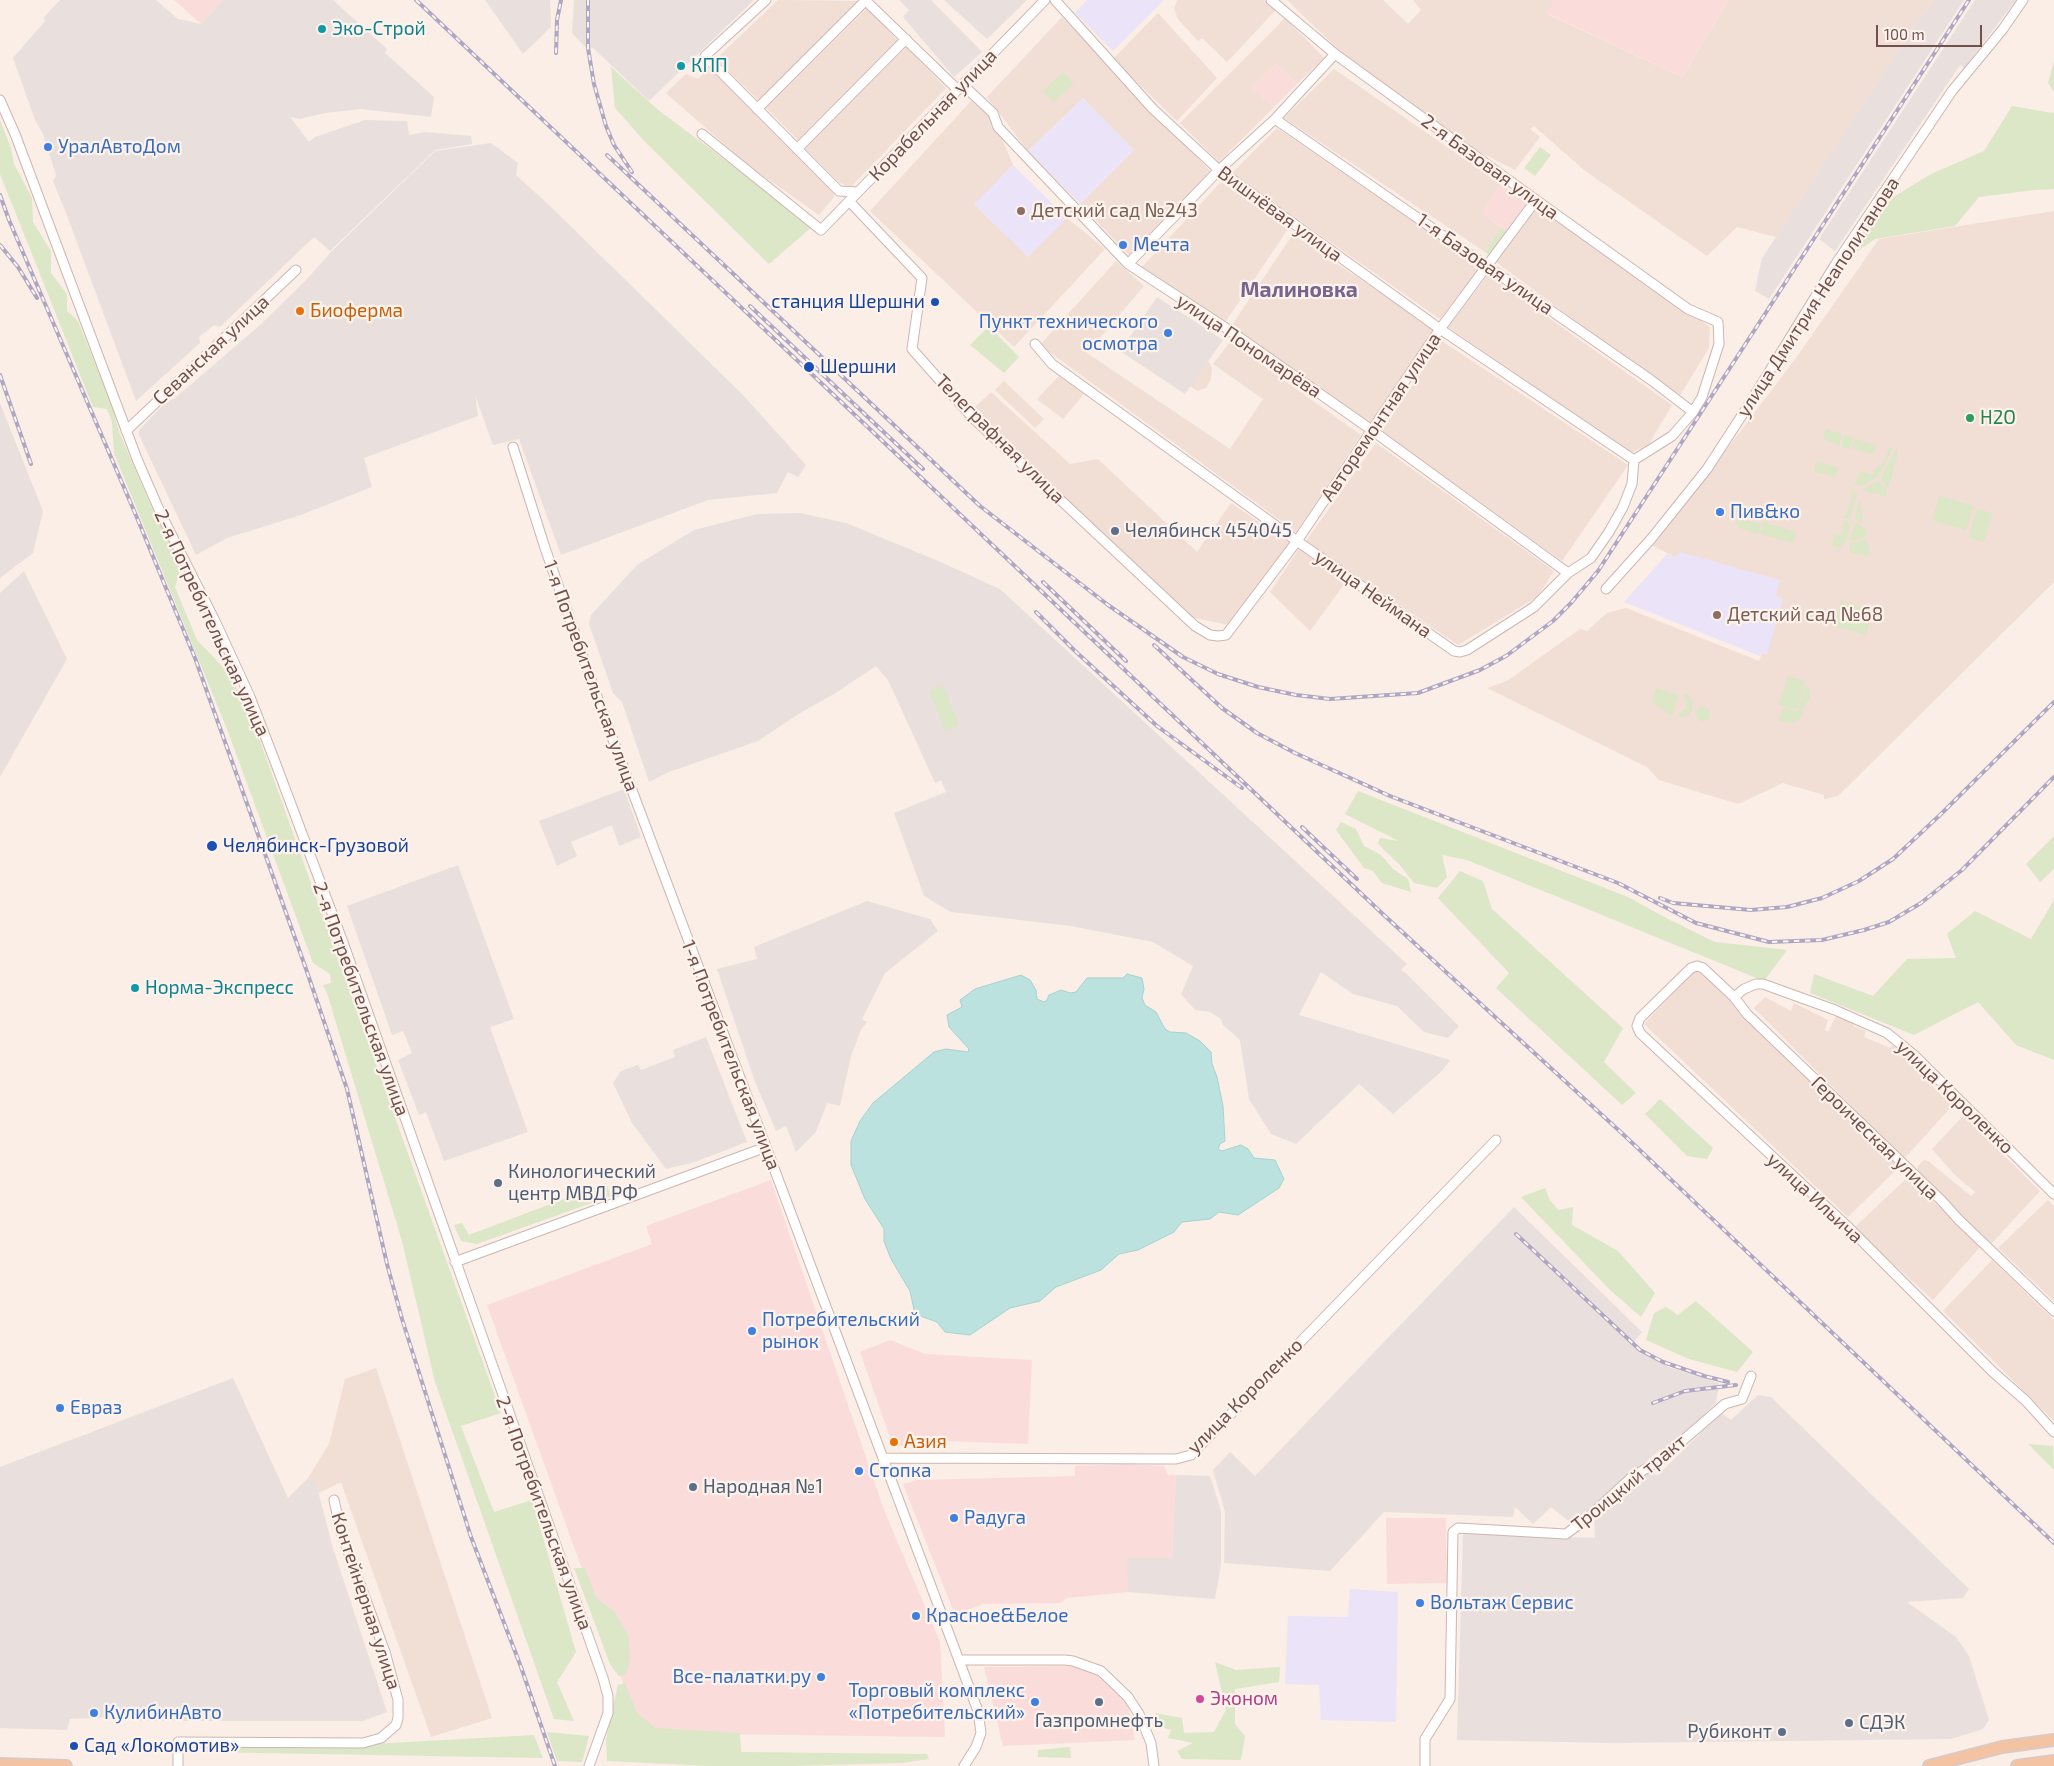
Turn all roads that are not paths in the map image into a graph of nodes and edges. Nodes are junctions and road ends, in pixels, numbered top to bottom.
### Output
1 (766, 0) edge
2 (865, 0) edge
3 (1045, 0) edge
4 (1055, 0) edge
5 (1271, 0) edge
6 (2023, 0) edge
7 (906, 39) junction
8 (1335, 54) junction
9 (961, 87) junction
10 (0, 100) edge
11 (757, 109) junction
12 (1276, 119) junction
13 (702, 134) dead end
14 (797, 148) junction
15 (1219, 170) junction
16 (858, 192) junction
17 (1536, 200) junction
18 (849, 201) junction
19 (1128, 264) junction
20 (1488, 266) junction
21 (296, 270) dead end
22 (1440, 329) junction
23 (1035, 344) dead end
24 (1693, 412) junction
25 (126, 431) junction
26 (1373, 431) junction
27 (513, 447) dead end
28 (1634, 460) junction
29 (1297, 541) junction
30 (1568, 573) junction
31 (1606, 589) dead end
32 (1226, 635) joint
33 (1696, 966) joint
34 (1734, 997) junction
35 (1496, 1140) dead end
36 (766, 1147) junction
37 (2054, 1194) edge
38 (455, 1262) junction
39 (2054, 1311) edge
40 (1750, 1376) dead end
41 (2054, 1432) edge
42 (882, 1458) junction
43 (334, 1500) dead end
44 (960, 1660) junction
45 (2054, 1740) edge
46 (2054, 1761) edge
47 (0, 1764) edge
48 (66, 1766) edge
49 (178, 1766) edge
50 (589, 1766) edge
51 (964, 1766) edge
52 (1154, 1766) edge
53 (1425, 1766) edge
54 (1929, 1766) edge
55 (2017, 1766) edge

1 - 11 street
2 - 7 street, улица Пономарёва
2 - 11 street
3 - 9 street, Корабельная улица
4 - 15 street, Вишнёвая улица
5 - 8 street, 2-я Базовая улица
6 - 31 street, улица Дмитрия Неаполитанова
7 - 9 street, улица Пономарёва
7 - 14 street
8 - 12 street
8 - 17 street, 2-я Базовая улица
9 - 16 street, Корабельная улица
9 - 19 street, улица Пономарёва
10 - 25 street, 2-я Потребительская улица
11 - 14 street
12 - 15 street
12 - 20 street, 1-я Базовая улица
13 - 18 street, Корабельная улица
14 - 16 street
15 - 19 street
15 - 22 street, Вишнёвая улица
16 - 18 street, Корабельная улица
17 - 20 street, Авторемонтная улица
17 - 24 street, 2-я Базовая улица
18 - 32 street, Телеграфная улица
19 - 26 street, улица Пономарёва
20 - 22 street, Авторемонтная улица
20 - 24 street, 1-я Базовая улица
21 - 25 street, Севанская улица
22 - 26 street, Авторемонтная улица
22 - 28 street, Вишнёвая улица
23 - 29 street, улица Неймана
24 - 28 street
25 - 38 street, 2-я Потребительская улица
26 - 29 street, Авторемонтная улица
26 - 30 street, улица Пономарёва
27 - 36 street, 1-я Потребительская улица
28 - 30 street
29 - 30 street, улица Неймана
29 - 32 street, Авторемонтная улица
33 - 34 street, Героическая улица
33 - 41 street, улица Ильича
34 - 37 street, улица Короленко
34 - 39 street, Героическая улица
35 - 42 street, улица Короленко
36 - 38 street
36 - 42 street, 1-я Потребительская улица
38 - 50 street, 2-я Потребительская улица
40 - 53 street, Троицкий тракт
42 - 44 street, 1-я Потребительская улица
43 - 49 street, Контейнерная улица
44 - 51 street, 1-я Потребительская улица
44 - 52 street
45 - 54 main road
46 - 55 main road
47 - 48 main road

